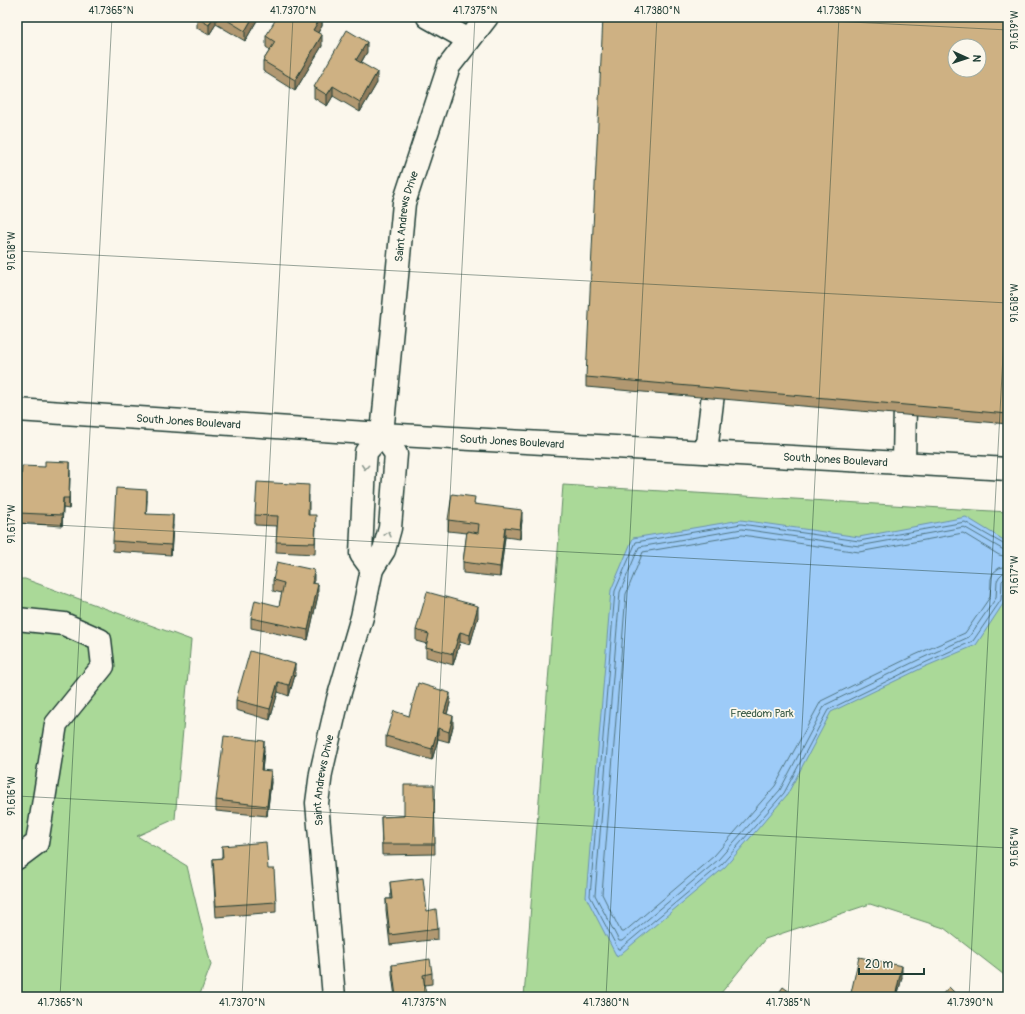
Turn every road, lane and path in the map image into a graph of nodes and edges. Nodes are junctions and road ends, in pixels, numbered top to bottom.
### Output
1 (428, 17) edge
2 (487, 17) edge
3 (469, 40) junction
4 (718, 347) edge
5 (910, 366) edge
6 (17, 410) edge
7 (382, 434) junction
8 (706, 452) junction
9 (904, 463) junction
10 (1008, 469) edge
11 (372, 569) junction
12 (17, 620) edge
13 (17, 858) edge
14 (334, 997) edge

1 - 3 street
2 - 3 street, Saint Andrews Drive
3 - 7 street, Saint Andrews Drive
4 - 8 street
5 - 9 street
6 - 7 street, South Jones Boulevard
7 - 8 street, South Jones Boulevard
11 -> 7 street, Saint Andrews Drive
7 -> 11 street
8 - 9 street, South Jones Boulevard
9 - 10 street, South Jones Boulevard
11 - 14 street, Saint Andrews Drive
12 - 13 street

